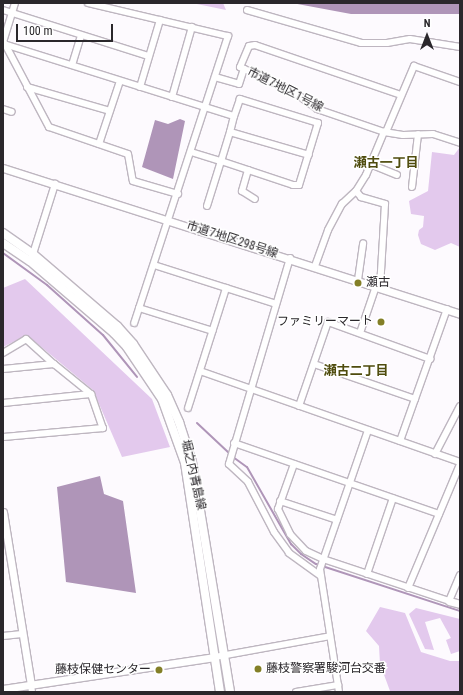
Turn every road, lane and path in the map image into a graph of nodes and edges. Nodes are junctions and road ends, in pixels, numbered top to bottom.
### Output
1 (15, 3) edge
2 (88, 3) edge
3 (3, 10) edge
4 (247, 10) dead end
5 (12, 13) junction
6 (160, 20) junction
7 (192, 27) junction
8 (81, 35) junction
9 (4, 43) edge
10 (460, 47) edge
11 (148, 56) junction
12 (72, 65) junction
13 (244, 69) junction
14 (215, 77) junction
15 (120, 81) junction
16 (460, 82) edge
17 (27, 87) junction
18 (140, 87) junction
19 (401, 95) junction
20 (172, 97) junction
21 (206, 107) junction
22 (3, 109) edge
23 (110, 111) junction
24 (12, 112) dead end
25 (234, 116) junction
26 (230, 132) junction
27 (385, 132) junction
28 (418, 134) junction
29 (460, 143) edge
30 (98, 144) junction
31 (191, 152) junction
32 (309, 155) junction
33 (220, 161) junction
34 (370, 164) junction
35 (3, 168) edge
36 (248, 170) junction
37 (397, 175) dead end
38 (55, 184) junction
39 (412, 187) dead end
40 (356, 191) junction
41 (178, 194) junction
42 (255, 200) dead end
43 (207, 206) dead end
44 (169, 220) junction
45 (3, 233) edge
46 (3, 243) edge
47 (363, 243) dead end
48 (31, 257) junction
49 (290, 258) junction
50 (154, 265) junction
51 (315, 266) junction
52 (358, 280) junction
53 (378, 287) junction
54 (226, 288) junction
55 (276, 304) junction
56 (139, 308) junction
57 (447, 309) junction
58 (460, 314) edge
59 (134, 323) dead end
60 (213, 331) junction
61 (360, 334) junction
62 (3, 353) edge
63 (430, 359) junction
64 (54, 364) junction
65 (314, 364) junction
66 (3, 369) edge
67 (200, 371) junction
68 (250, 389) junction
69 (91, 394) junction
70 (415, 399) junction
71 (3, 403) edge
72 (299, 406) junction
73 (460, 406) edge
74 (188, 408) dead end
75 (368, 430) junction
76 (3, 437) edge
77 (400, 442) junction
78 (233, 446) junction
79 (435, 454) junction
80 (460, 463) edge
81 (294, 464) junction
82 (350, 483) junction
83 (393, 498) junction
84 (280, 501) junction
85 (3, 512) edge
86 (439, 514) junction
87 (337, 520) junction
88 (323, 560) junction
89 (367, 574) junction
90 (460, 574) edge
91 (321, 576) junction
92 (408, 588) junction
93 (449, 601) junction
94 (460, 604) edge
95 (22, 634) junction
96 (3, 636) edge
97 (330, 636) junction
98 (224, 655) junction
99 (215, 657) junction
100 (3, 689) edge
101 (32, 689) edge
102 (339, 689) edge
103 (220, 692) edge
104 (230, 692) edge
105 (296, 692) edge

1 - 5 street
2 - 6 street
3 - 5 street
4 - 10 street
5 - 8 street
5 - 9 street
6 - 7 street
6 - 11 street
7 - 14 street
7 - 20 street
8 - 11 street
8 - 12 street
9 - 12 street
9 - 17 street
11 - 18 street
12 - 15 street
13 - 14 street
13 - 19 street, 市道7地区1号線
13 - 27 street, 市道7地区1号線
14 - 21 street
15 - 18 street
15 - 23 street
16 - 19 street
17 - 23 street
17 - 30 street
18 - 20 street
19 - 27 street
20 - 21 street
21 - 25 street
21 - 31 street
22 - 24 street
23 - 30 street
25 - 26 street
25 - 32 street
26 - 32 street
26 - 33 street
27 - 28 street, 市道7地区1号線
27 - 34 street
28 - 29 street, 市道7地区1号線
28 - 39 street
30 - 41 street
31 - 33 street
31 - 41 street
32 - 36 street
33 - 36 street
33 - 43 street
34 - 37 street
34 - 40 street
35 - 38 street, 市道7地区298号線
36 - 42 street
38 - 44 street, 市道7地区298号線
38 - 48 street
40 - 51 street
40 - 53 street
41 - 44 street
44 - 49 street, 市道7地区298号線
44 - 50 street
45 - 48 main road, 堀之内青島線
46 - 48 main road, 堀之内青島線
47 - 52 street
48 - 98 main road, 堀之内青島線
48 - 99 main road, 堀之内青島線
49 - 51 street, 市道7地区298号線
49 - 55 street
50 - 54 street
50 - 56 street
51 - 52 street, 市道7地区298号線
52 - 53 street, 市道7地区298号線
53 - 57 street, 市道7地区298号線
53 - 61 street
54 - 55 street
54 - 60 street
55 - 68 street
56 - 59 street
56 - 60 street
57 - 58 street, 市道7地区298号線
57 - 63 street
60 - 67 street
61 - 63 street
61 - 65 street
62 - 64 street
63 - 70 street
64 - 66 street
64 - 69 street
65 - 70 street
65 - 72 street
67 - 68 street
67 - 74 street
68 - 72 street
68 - 78 street
69 - 71 street
69 - 76 street
70 - 77 street
72 - 75 street
73 - 79 street
75 - 77 street
75 - 82 street
77 - 79 street
78 - 81 street
78 - 91 street
79 - 80 street
80 - 86 street
81 - 82 street
81 - 84 street
82 - 83 street
82 - 87 street
83 - 86 street
83 - 89 street
84 - 87 street
84 - 88 street
85 - 95 street
86 - 92 street
87 - 88 street
88 - 89 street
88 - 91 street
89 - 92 street
90 - 93 street
91 - 97 street
92 - 93 street
93 - 94 street
95 - 96 street
95 - 101 street
97 - 98 street
97 - 102 street
98 - 99 street
98 - 104 main road, 堀之内青島線
99 - 101 street
99 - 103 main road, 堀之内青島線
100 - 101 street
102 - 105 street

